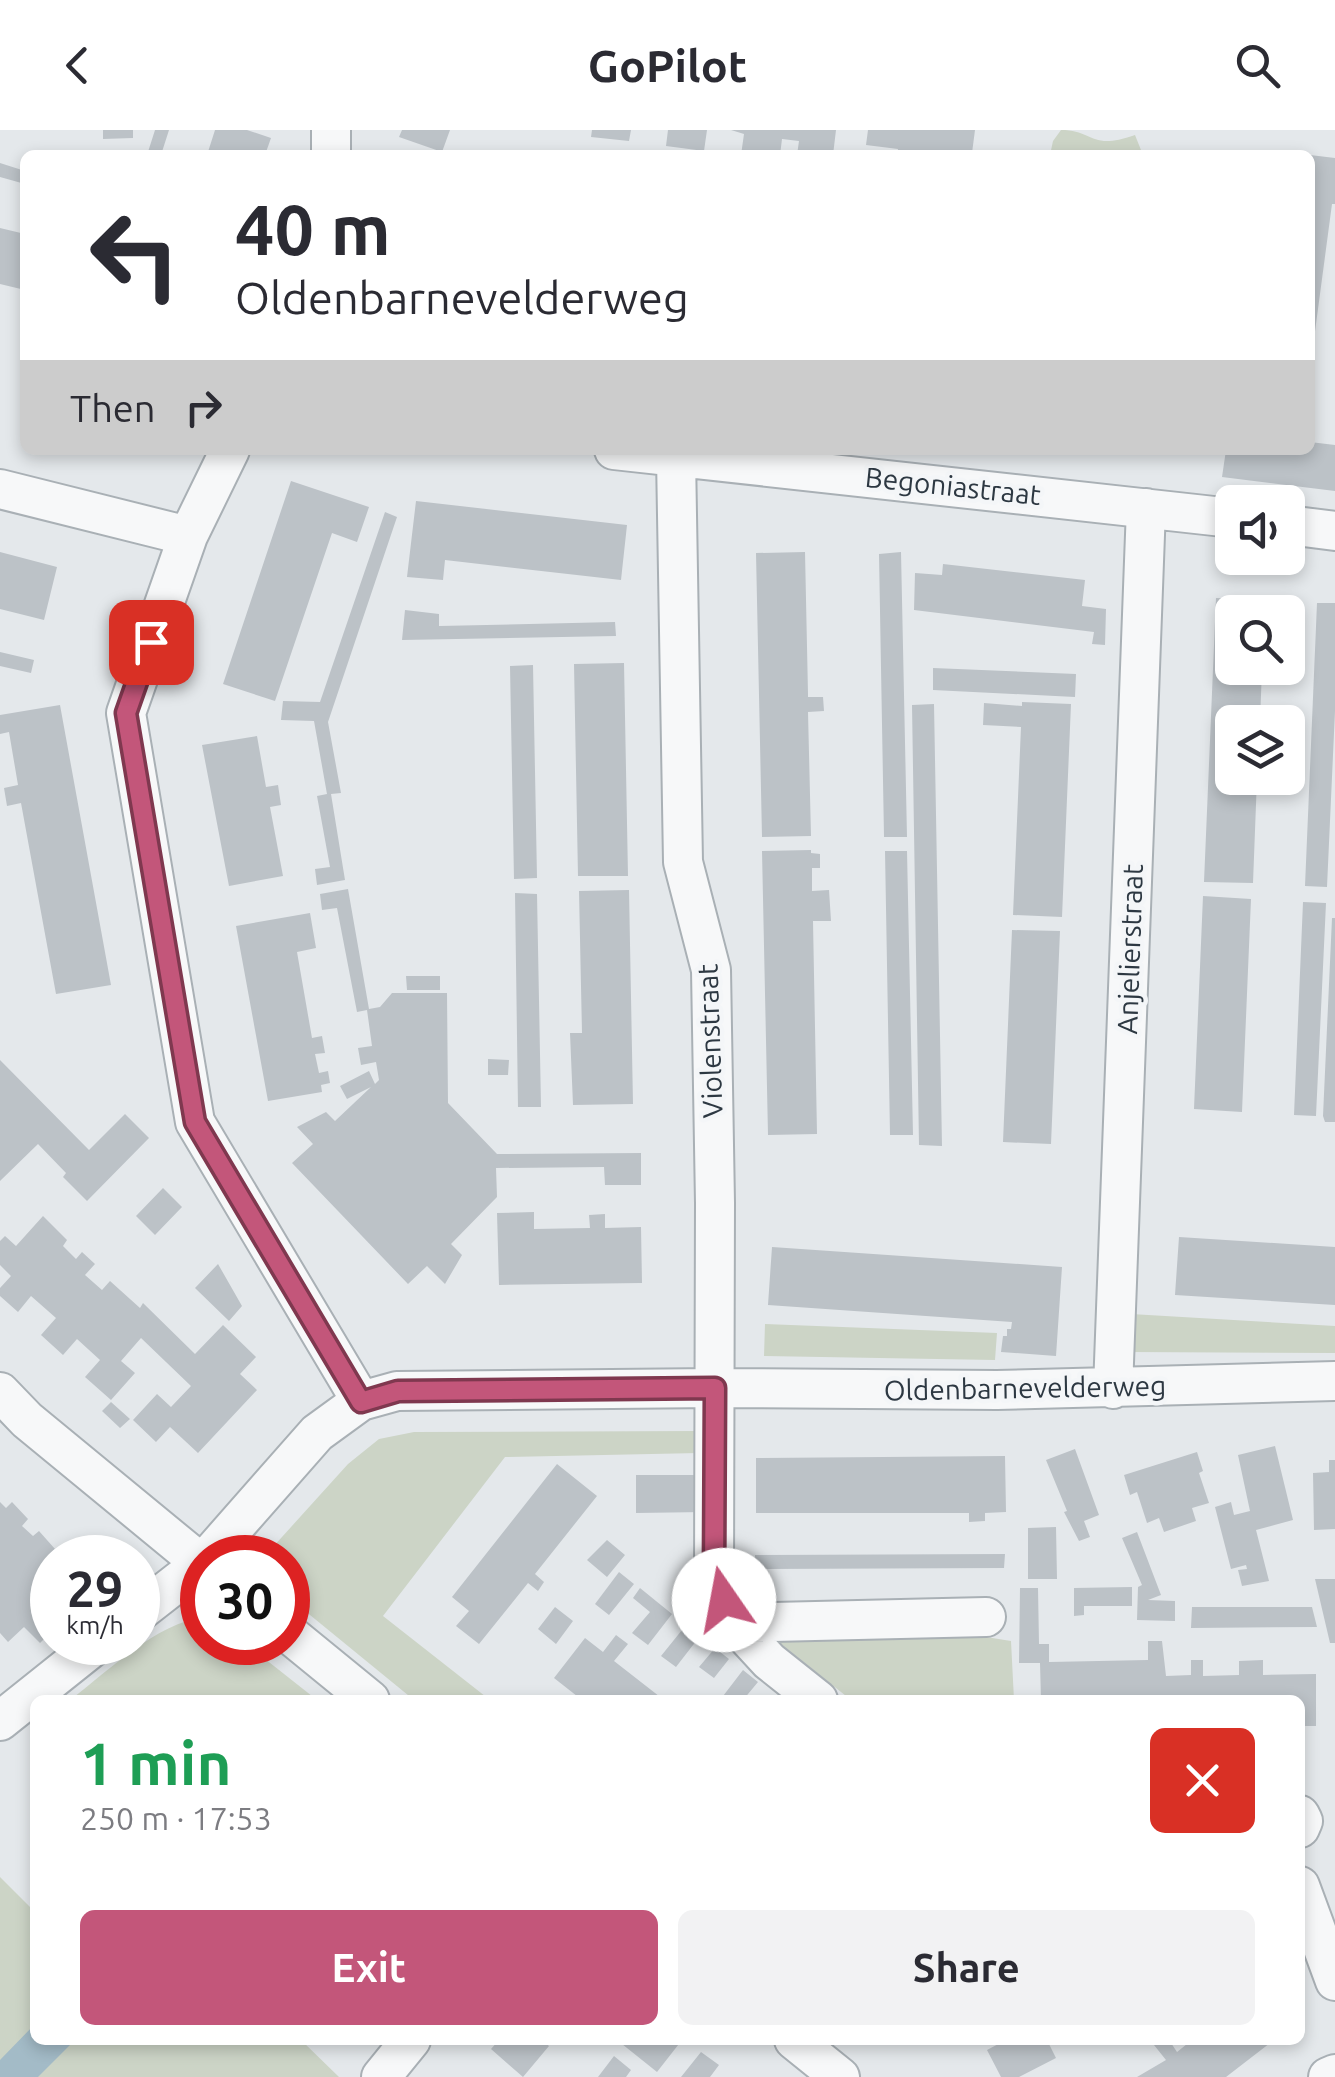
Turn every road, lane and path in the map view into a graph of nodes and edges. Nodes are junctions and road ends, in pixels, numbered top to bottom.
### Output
1 (228, 455) edge
2 (658, 455) edge
3 (676, 457) junction
4 (0, 489) edge
5 (1146, 508) junction
6 (1215, 516) edge
7 (1305, 528) edge
8 (1335, 532) edge
9 (188, 536) junction
10 (1335, 1381) edge
11 (715, 1388) junction
12 (1113, 1389) junction
13 (0, 1392) edge
14 (361, 1402) junction
15 (227, 1535) edge
16 (180, 1543) edge
17 (180, 1580) edge
18 (160, 1596) edge
19 (986, 1618) dead end
20 (734, 1623) junction
21 (310, 1651) edge
22 (71, 1665) edge
23 (33, 1695) edge
24 (364, 1695) edge
25 (812, 1695) edge
26 (30, 1697) edge
27 (0, 1721) edge
28 (1305, 1900) edge
29 (1335, 1981) edge
30 (407, 2045) edge
31 (809, 2045) edge
32 (380, 2077) edge
33 (840, 2077) edge

1 - 9 street
2 - 3 street, Begoniastraat
3 - 5 street, Begoniastraat
3 - 11 street, Violenstraat
4 - 9 street
5 - 6 street, Begoniastraat
5 - 12 street, Anjelierstraat
7 - 8 street
9 - 14 street
10 - 12 street, Oldenbarnevelderweg
11 - 12 street, Oldenbarnevelderweg
11 - 14 street, Oldenbarnevelderweg
11 - 20 street
13 - 16 street
14 - 15 street, Oldenbarnevelderweg
17 - 18 street, Oldenbarnevelderweg
19 - 20 street
20 - 25 street
21 - 24 street
22 - 23 street
26 - 27 street
28 - 29 street
30 - 32 street
31 - 33 street

